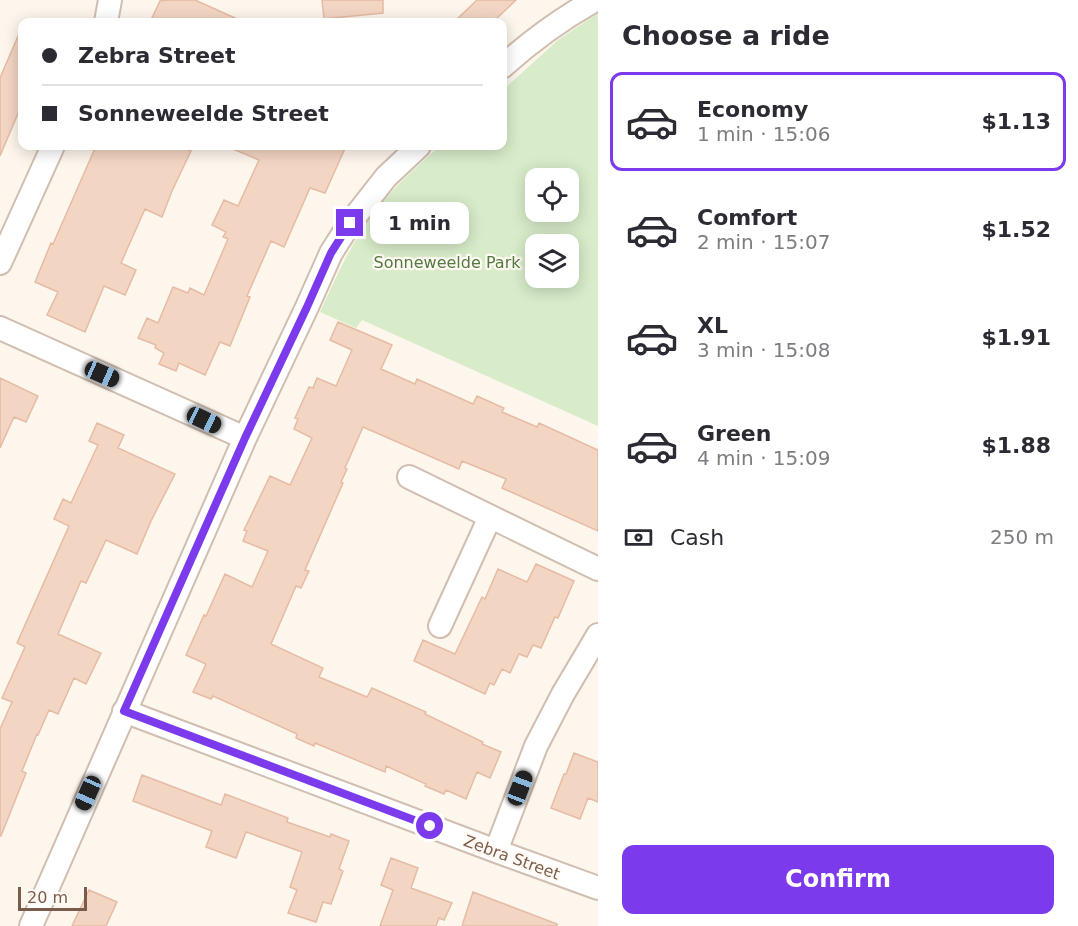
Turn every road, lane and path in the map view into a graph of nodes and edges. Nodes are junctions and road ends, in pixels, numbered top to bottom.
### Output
1 (110, 0) edge
2 (595, 0) edge
3 (107, 18) edge
4 (507, 63) edge
5 (51, 150) edge
6 (415, 150) edge
7 (0, 263) edge
8 (0, 328) edge
9 (245, 438) junction
10 (409, 477) dead end
11 (490, 517) junction
12 (598, 569) edge
13 (440, 626) dead end
14 (598, 635) edge
15 (124, 711) junction
16 (496, 851) junction
17 (598, 888) edge
18 (31, 926) edge

1 - 3 street
2 - 4 street
5 - 7 street
6 - 9 street
8 - 9 street
9 - 15 street
10 - 11 street
11 - 12 street
11 - 13 street
14 - 16 street
15 - 16 street, Zebra Street
15 - 18 street
16 - 17 street, Zebra Street

